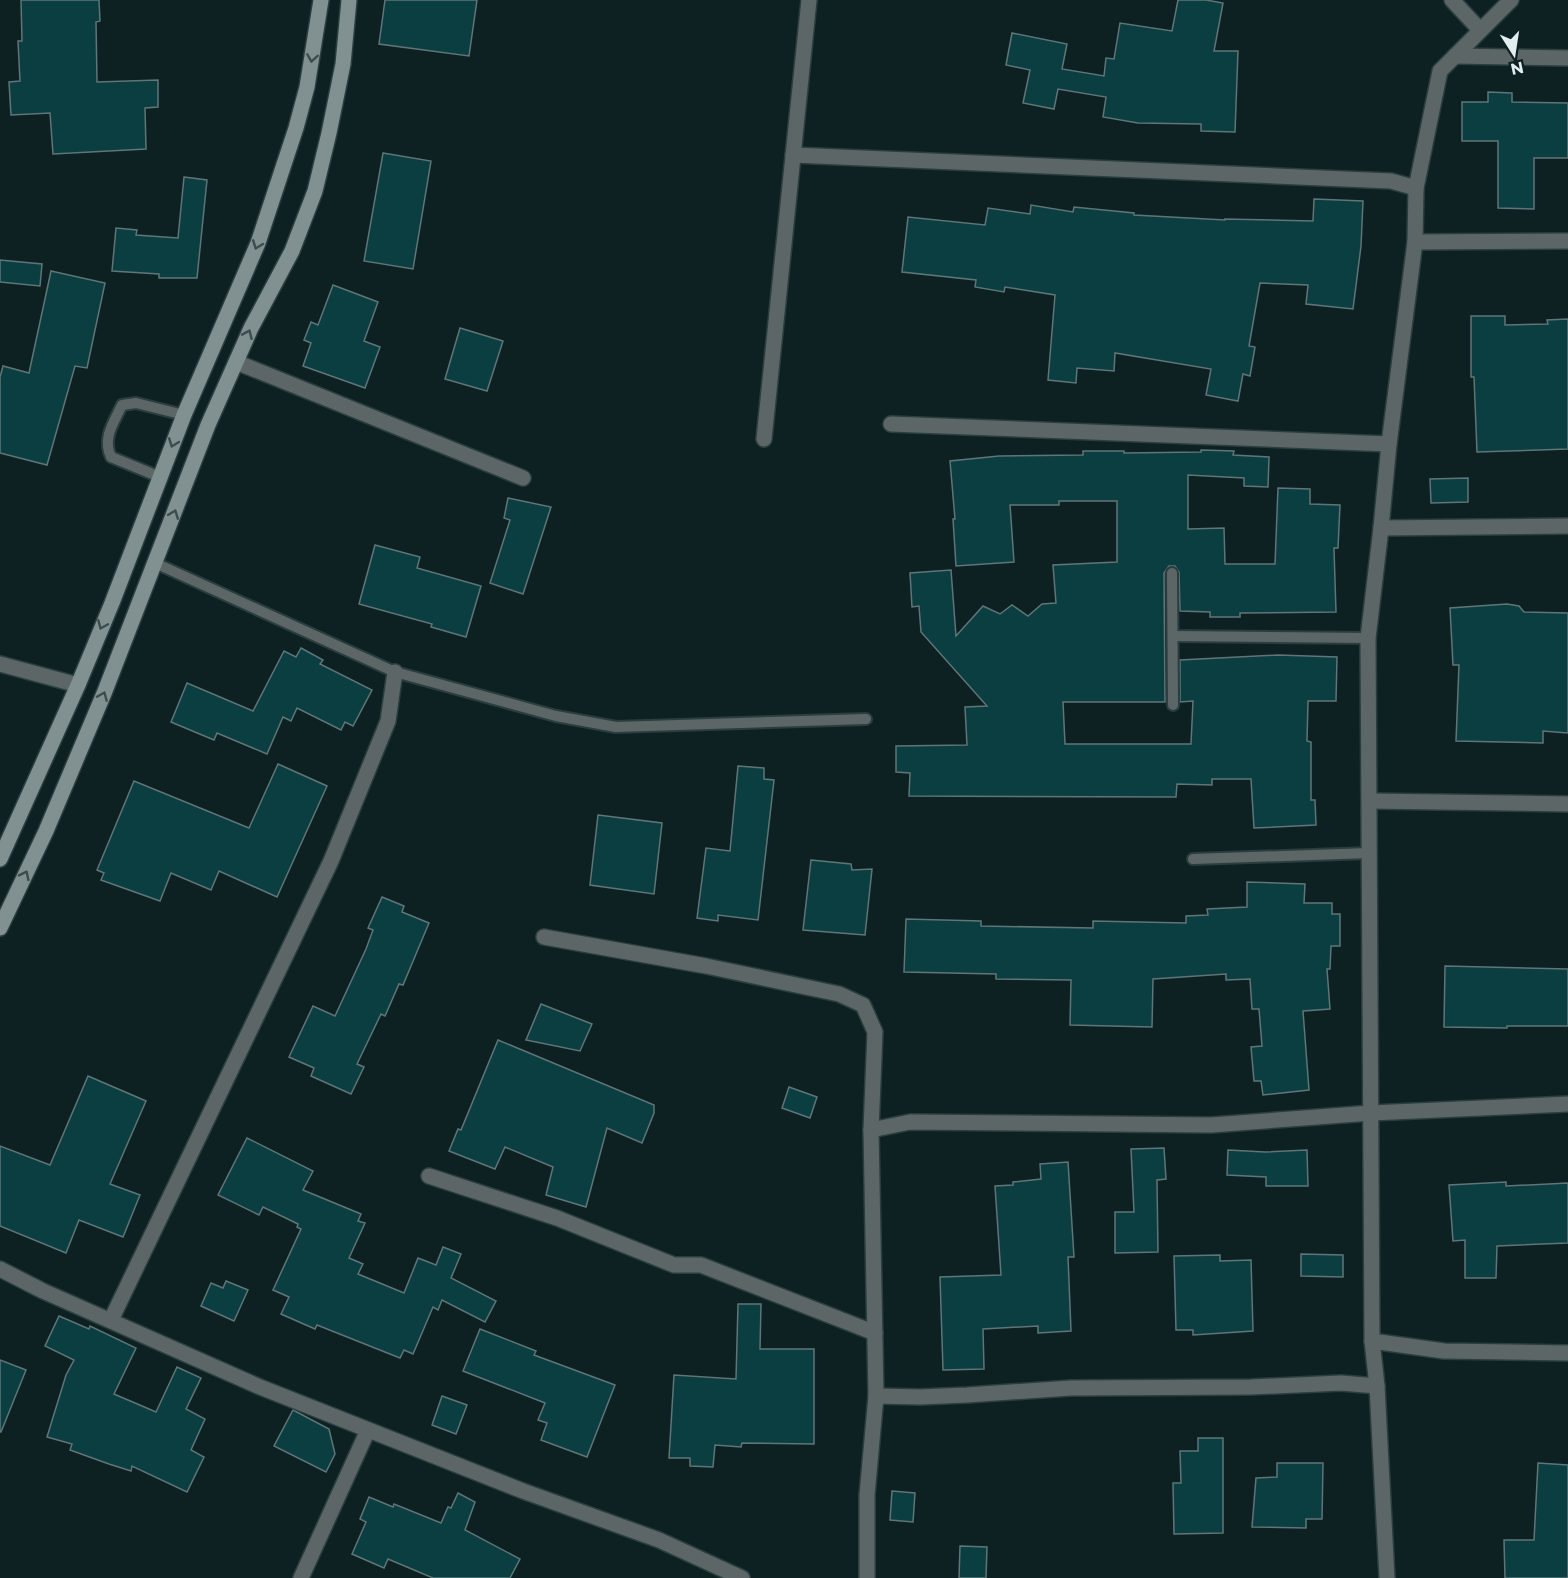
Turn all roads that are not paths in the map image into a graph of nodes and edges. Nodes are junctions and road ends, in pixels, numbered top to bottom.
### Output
1 (321, 0) edge
2 (349, 0) edge
3 (809, 0) edge
4 (1452, 0) edge
5 (1511, 0) edge
6 (1480, 30) junction
7 (1455, 56) junction
8 (1568, 58) edge
9 (794, 155) junction
10 (1416, 188) junction
11 (1568, 241) edge
12 (1415, 242) junction
13 (236, 362) junction
14 (184, 415) junction
15 (891, 424) dead end
16 (764, 439) dead end
17 (1389, 444) junction
18 (160, 477) junction
19 (523, 478) dead end
20 (1568, 526) edge
21 (1381, 528) junction
22 (155, 563) junction
23 (1172, 573) dead end
24 (1173, 636) junction
25 (1368, 638) junction
26 (0, 664) edge
27 (395, 672) junction
28 (78, 685) junction
29 (1173, 705) dead end
30 (866, 720) dead end
31 (1370, 801) junction
32 (1568, 804) edge
33 (1370, 853) junction
34 (0, 859) edge
35 (1193, 859) dead end
36 (0, 928) edge
37 (544, 937) dead end
38 (1568, 1104) edge
39 (1371, 1113) junction
40 (872, 1130) junction
41 (429, 1176) dead end
42 (0, 1269) edge
43 (111, 1320) junction
44 (875, 1333) junction
45 (1372, 1341) junction
46 (1568, 1353) edge
47 (1377, 1386) junction
48 (876, 1396) junction
49 (368, 1430) junction
50 (301, 1578) edge
51 (742, 1578) edge
52 (867, 1578) edge
53 (1388, 1578) edge

1 -> 14 street
13 -> 2 street
3 - 9 street
4 - 6 street
5 - 6 street
6 - 7 street
7 - 8 street
7 - 10 street
9 - 10 street
9 - 16 street
10 - 12 street
11 - 12 street
12 - 17 street
13 - 19 street
22 -> 13 street
14 -> 18 street
14 - 18 lane
15 - 17 street
17 - 21 street
18 -> 28 street
20 - 21 street
21 - 25 street
22 - 27 lane
36 -> 22 street
23 - 24 lane
24 - 25 lane
24 - 29 lane
25 - 31 street
26 - 28 street
27 - 30 lane
27 - 43 street
28 - 34 street
31 - 32 street
31 - 33 street
33 - 35 lane
33 - 39 street
37 - 40 street
38 - 39 street
39 - 40 street
39 - 45 street
40 - 44 street
41 - 44 street
42 - 43 street
43 - 49 street
44 - 48 street
45 - 46 street
45 - 47 street
47 - 48 street
47 - 53 street
48 - 52 street
49 - 50 street
49 - 51 street

